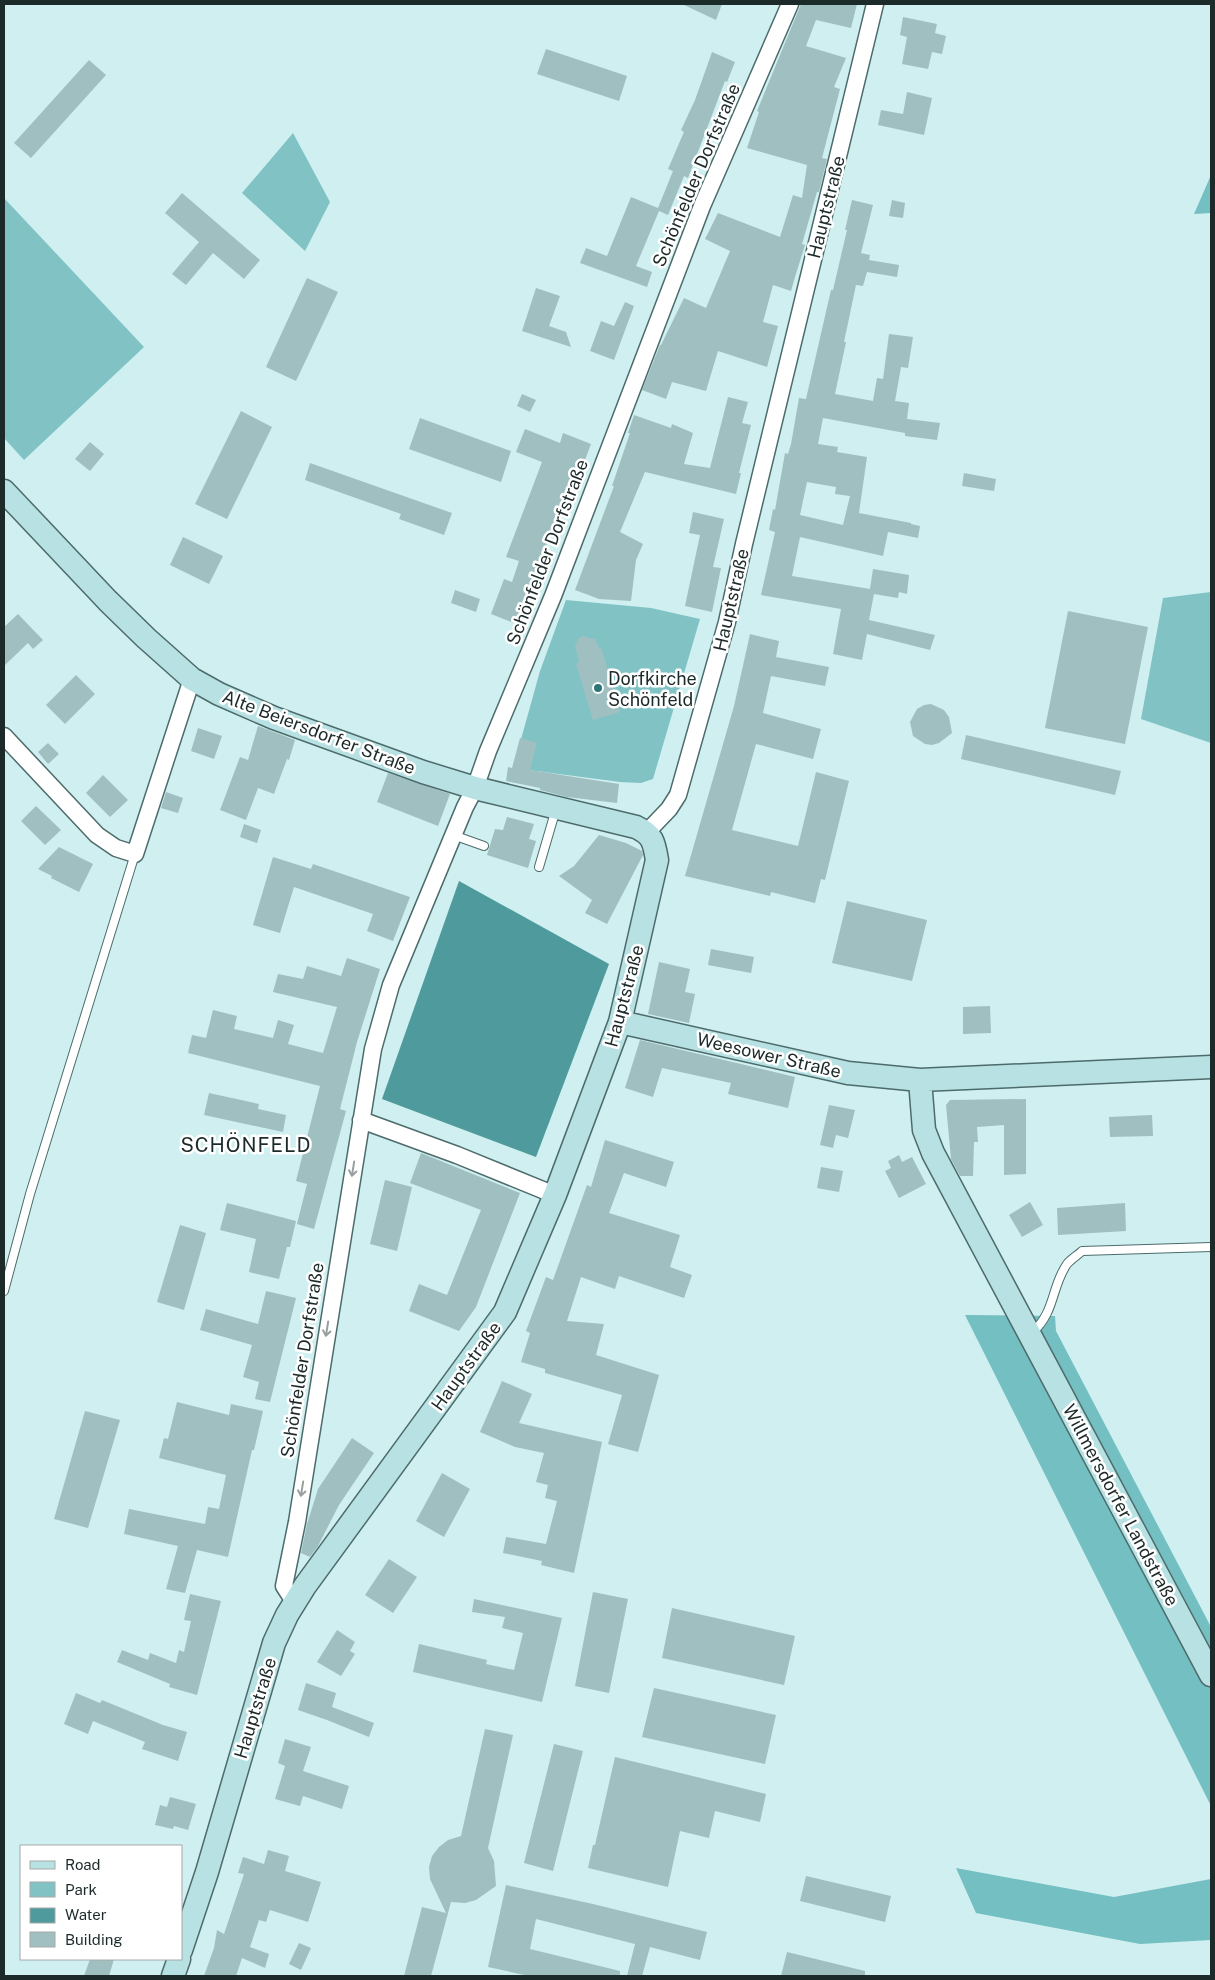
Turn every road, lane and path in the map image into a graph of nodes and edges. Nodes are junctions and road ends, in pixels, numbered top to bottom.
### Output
1 (790, 4) edge
2 (875, 4) edge
3 (4, 492) edge
4 (192, 679) junction
5 (4, 736) edge
6 (475, 788) junction
7 (557, 807) junction
8 (647, 832) junction
9 (453, 835) junction
10 (484, 846) dead end
11 (135, 854) junction
12 (539, 867) dead end
13 (620, 1022) junction
14 (1211, 1067) edge
15 (920, 1080) junction
16 (361, 1120) junction
17 (555, 1195) junction
18 (1211, 1246) edge
19 (4, 1291) edge
20 (1031, 1335) junction
21 (295, 1603) junction
22 (1211, 1675) edge
23 (182, 1947) edge
24 (179, 1960) edge
25 (173, 1976) edge

1 - 6 street, Schönfelder Dorfstraße
2 - 8 street, Hauptstraße
3 - 4 main road, Alte Beiersdorfer Straße
4 - 6 main road, Alte Beiersdorfer Straße
4 - 11 street
5 - 11 street
6 - 7 main road, Alte Beiersdorfer Straße
6 - 9 street, Schönfelder Dorfstraße
7 - 8 main road, Alte Beiersdorfer Straße
7 - 12 lane
8 - 13 main road, Hauptstraße
9 - 10 lane
9 - 16 street, Schönfelder Dorfstraße
11 - 19 lane
13 - 15 main road, Weesower Straße
13 - 17 main road, Hauptstraße
14 - 15 main road, Weesower Straße
15 - 20 main road
16 - 17 street
16 -> 21 street, Schönfelder Dorfstraße
17 - 21 main road, Hauptstraße
18 - 20 lane
20 - 22 main road, Willmersdorfer Landstraße
21 - 23 main road, Hauptstraße
24 - 25 main road

